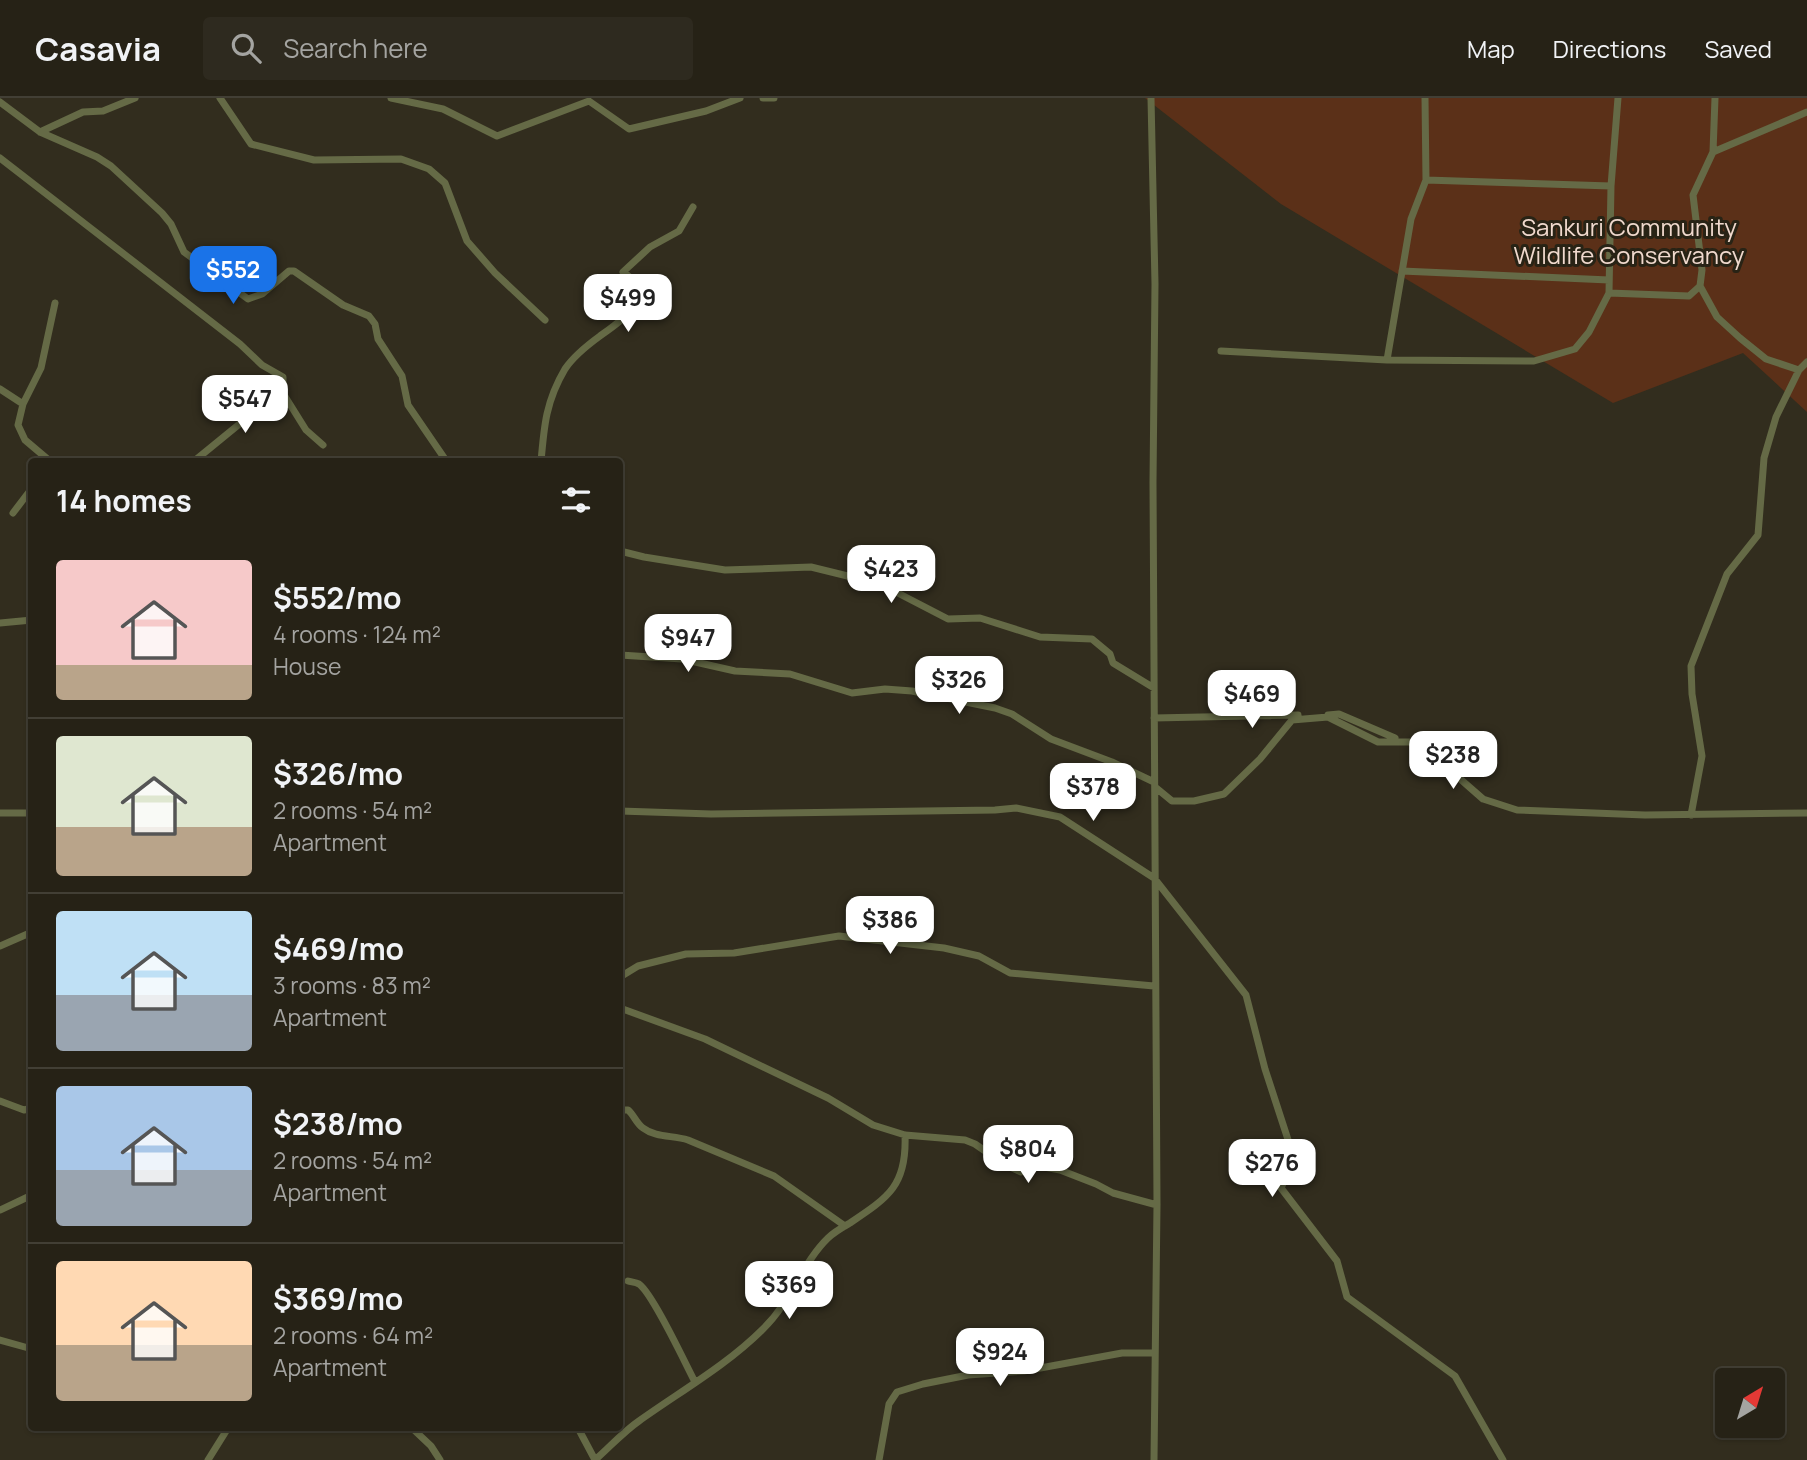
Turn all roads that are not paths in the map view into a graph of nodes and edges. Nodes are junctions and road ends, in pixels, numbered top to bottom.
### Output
1 (135, 98) edge
2 (220, 98) edge
3 (391, 98) edge
4 (740, 98) edge
5 (763, 98) edge
6 (774, 98) edge
7 (1151, 98) edge
8 (1425, 98) edge
9 (1618, 98) edge
10 (1715, 98) edge
11 (0, 102) edge
12 (1807, 112) edge
13 (40, 132) junction
14 (1713, 152) junction
15 (0, 158) edge
16 (1426, 180) junction
17 (1611, 186) junction
18 (693, 207) dead end
19 (1402, 271) junction
20 (1609, 280) junction
21 (1700, 286) junction
22 (1608, 293) junction
23 (55, 303) dead end
24 (545, 320) dead end
25 (1222, 351) dead end
26 (1387, 360) junction
27 (1807, 362) edge
28 (1799, 370) junction
29 (0, 389) edge
30 (281, 390) junction
31 (23, 404) junction
32 (323, 445) dead end
33 (46, 458) edge
34 (198, 458) edge
35 (444, 458) edge
36 (541, 458) edge
37 (28, 493) edge
38 (13, 513) dead end
39 (623, 552) edge
40 (28, 620) edge
41 (0, 623) edge
42 (623, 655) edge
43 (1154, 688) junction
44 (1154, 718) junction
45 (1399, 740) junction
46 (1155, 785) junction
47 (623, 811) edge
48 (0, 813) edge
49 (28, 813) edge
50 (1807, 813) edge
51 (1691, 814) junction
52 (1154, 878) junction
53 (28, 934) edge
54 (0, 946) edge
55 (623, 974) edge
56 (1154, 986) junction
57 (623, 1009) edge
58 (0, 1101) edge
59 (28, 1109) edge
60 (623, 1110) edge
61 (905, 1135) junction
62 (28, 1197) edge
63 (1157, 1205) junction
64 (0, 1210) edge
65 (845, 1226) junction
66 (628, 1281) dead end
67 (0, 1340) edge
68 (28, 1348) edge
69 (1155, 1353) junction
70 (695, 1382) junction
71 (226, 1431) edge
72 (415, 1431) edge
73 (580, 1431) edge
74 (208, 1460) edge
75 (440, 1460) edge
76 (595, 1460) edge
77 (879, 1460) edge
78 (1154, 1460) edge
79 (1503, 1460) edge

1 - 13 street
2 - 24 street
3 - 4 street
5 - 6 street
7 - 43 street
8 - 16 street
9 - 17 street
10 - 14 street
11 - 13 street
12 - 14 street
13 - 35 street
14 - 21 street
15 - 30 street
16 - 17 street
16 - 19 street
17 - 20 street
18 - 36 street
19 - 20 street
19 - 26 street
20 - 22 street
21 - 22 street
21 - 28 street
22 - 26 street
23 - 31 street
25 - 26 street
27 - 28 street
28 - 51 street
29 - 31 street
30 - 32 street
30 - 34 street
31 - 33 street
37 - 38 street
39 - 43 street
40 - 41 street
42 - 46 street
43 - 44 street
44 - 45 street
44 - 46 street
45 - 46 street
45 - 51 street
46 - 52 street
47 - 52 street
48 - 49 street
50 - 51 street
52 - 56 street
52 - 79 street
53 - 54 street
55 - 56 street
56 - 63 street
57 - 61 street
58 - 59 street
60 - 65 street
61 - 63 street
61 - 65 street
62 - 64 street
63 - 69 street
65 - 70 street
66 - 70 street
67 - 68 street
69 - 77 street
69 - 78 street
70 - 76 street
71 - 74 street
72 - 75 street
73 - 76 street

